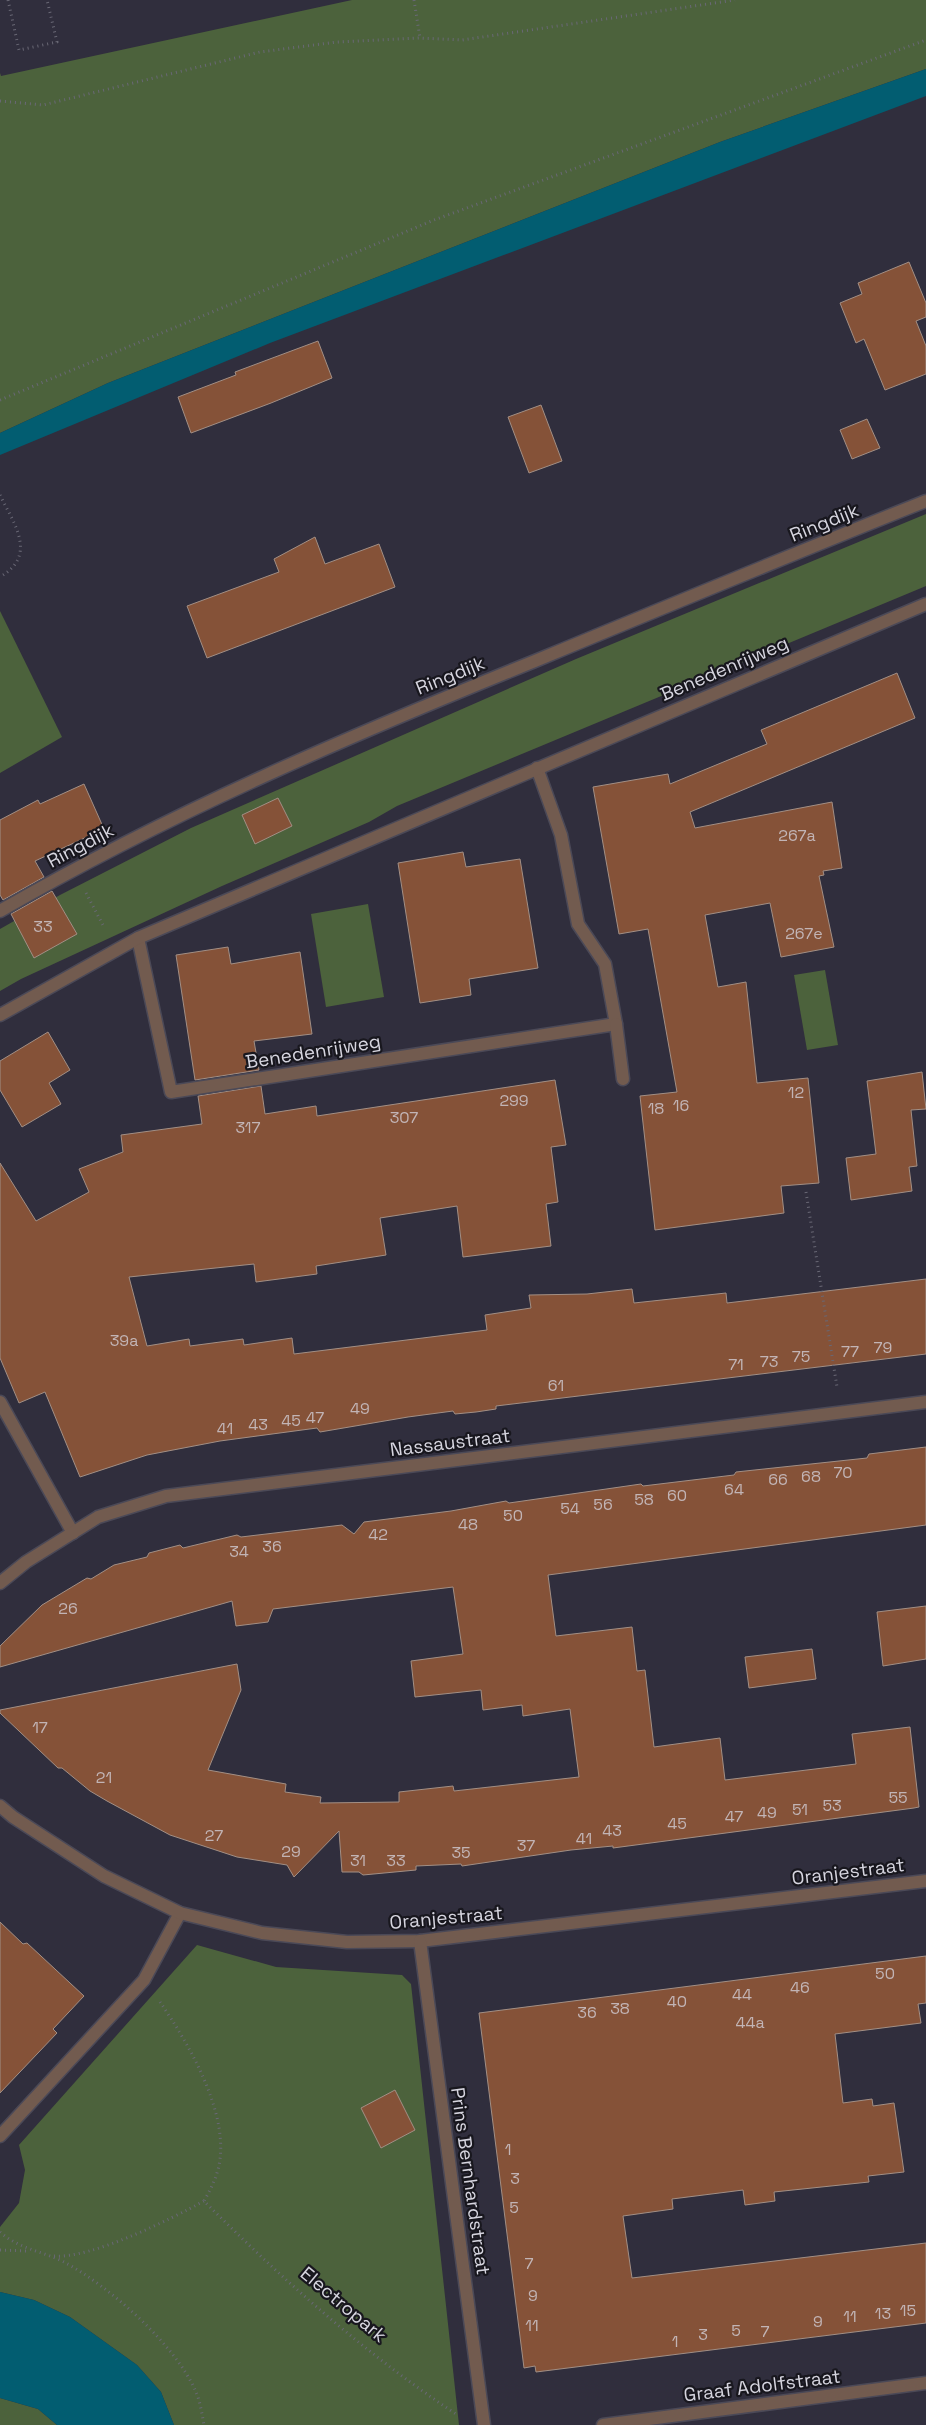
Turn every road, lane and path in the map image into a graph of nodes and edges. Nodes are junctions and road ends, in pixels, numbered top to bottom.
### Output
1 (8, 0) edge
2 (47, 0) edge
3 (414, 0) edge
4 (735, 0) edge
5 (420, 38) junction
6 (926, 40) edge
7 (0, 101) edge
8 (0, 400) edge
9 (0, 495) edge
10 (926, 500) edge
11 (0, 577) edge
12 (926, 604) edge
13 (537, 768) junction
14 (73, 869) junction
15 (0, 911) edge
16 (138, 938) junction
17 (116, 949) junction
18 (0, 1016) edge
19 (616, 1024) junction
20 (623, 1079) dead end
21 (806, 1192) dead end
22 (0, 1402) edge
23 (926, 1402) edge
24 (841, 1413) junction
25 (73, 1533) junction
26 (0, 1583) edge
27 (0, 1806) edge
28 (926, 1881) edge
29 (180, 1913) junction
30 (420, 1941) junction
31 (144, 1980) junction
32 (0, 2136) edge
33 (204, 2201) junction
34 (0, 2232) edge
35 (0, 2250) edge
36 (35, 2252) junction
37 (52, 2256) junction
38 (926, 2383) edge
39 (459, 2416) dead end
40 (204, 2425) edge
41 (484, 2425) edge
42 (602, 2425) edge

1 - 2 path
3 - 5 path
4 - 5 path
5 - 7 path
6 - 8 path
9 - 11 path
10 - 14 street, Ringdijk
12 - 13 street, Benedenrijweg
13 - 16 street, Benedenrijweg
13 - 19 street
14 - 15 street, Ringdijk
14 - 17 path
16 - 17 street, Benedenrijweg
16 - 19 street, Benedenrijweg
17 - 18 street, Benedenrijweg
19 - 20 street
21 - 24 path
22 - 25 street
23 - 24 street, Nassaustraat
24 - 25 street, Nassaustraat
25 - 26 street, Nassaustraat
27 - 29 street, Oranjestraat
28 - 30 street, Oranjestraat
29 - 30 street, Oranjestraat
29 - 31 street
30 - 41 street, Prins Bernhardstraat
31 - 32 street
31 - 33 path
33 - 37 path
33 - 39 path, Electropark
34 - 36 path
35 - 36 path
36 - 37 path
37 - 40 path
38 - 42 street, Graaf Adolfstraat

